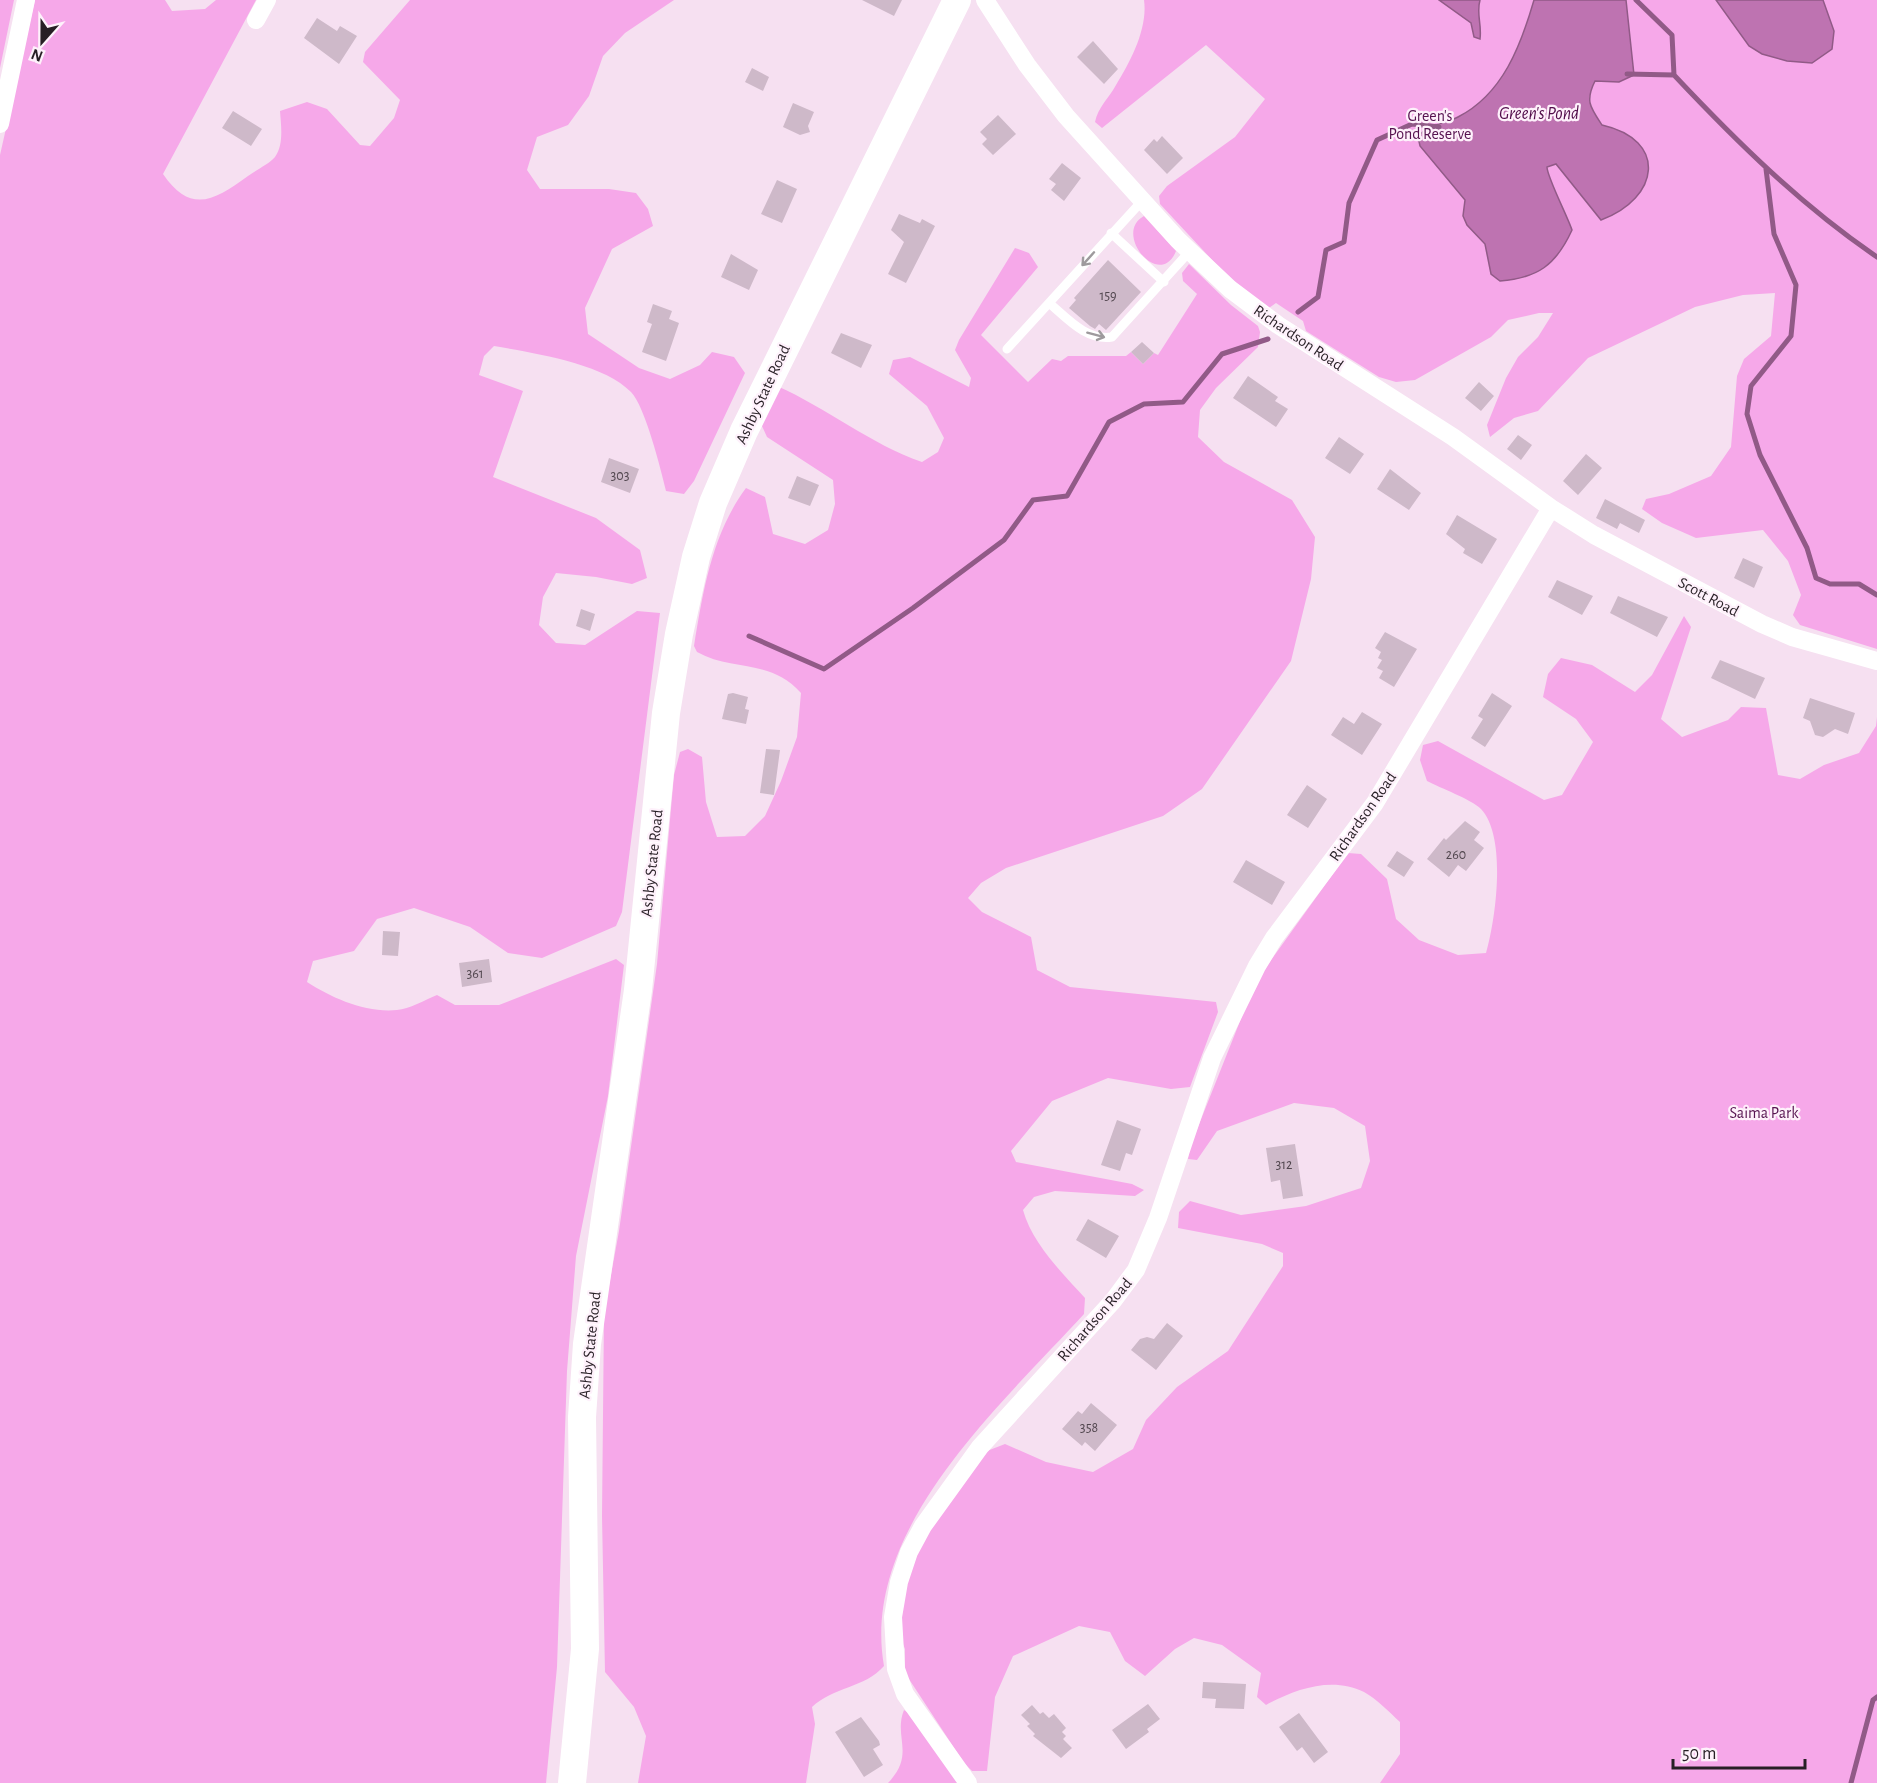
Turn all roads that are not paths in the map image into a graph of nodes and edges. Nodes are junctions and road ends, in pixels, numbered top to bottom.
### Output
1 (26, 0) edge
2 (267, 0) edge
3 (957, 0) edge
4 (985, 0) edge
5 (256, 20) dead end
6 (0, 123) edge
7 (1142, 201) junction
8 (1112, 233) junction
9 (1190, 251) junction
10 (1164, 282) junction
11 (1049, 303) junction
12 (1007, 349) dead end
13 (1551, 508) junction
14 (1874, 660) edge
15 (572, 1783) edge
16 (968, 1783) edge

1 - 6 street
2 - 5 street
3 - 15 main road, Ashby State Road
4 - 7 street, Richardson Road
7 - 8 lane
7 - 9 street, Richardson Road
8 - 10 lane
8 -> 11 lane
9 - 10 lane
9 - 13 street, Richardson Road
11 -> 10 lane
11 - 12 lane
13 - 14 street, Scott Road
13 - 16 street, Richardson Road

